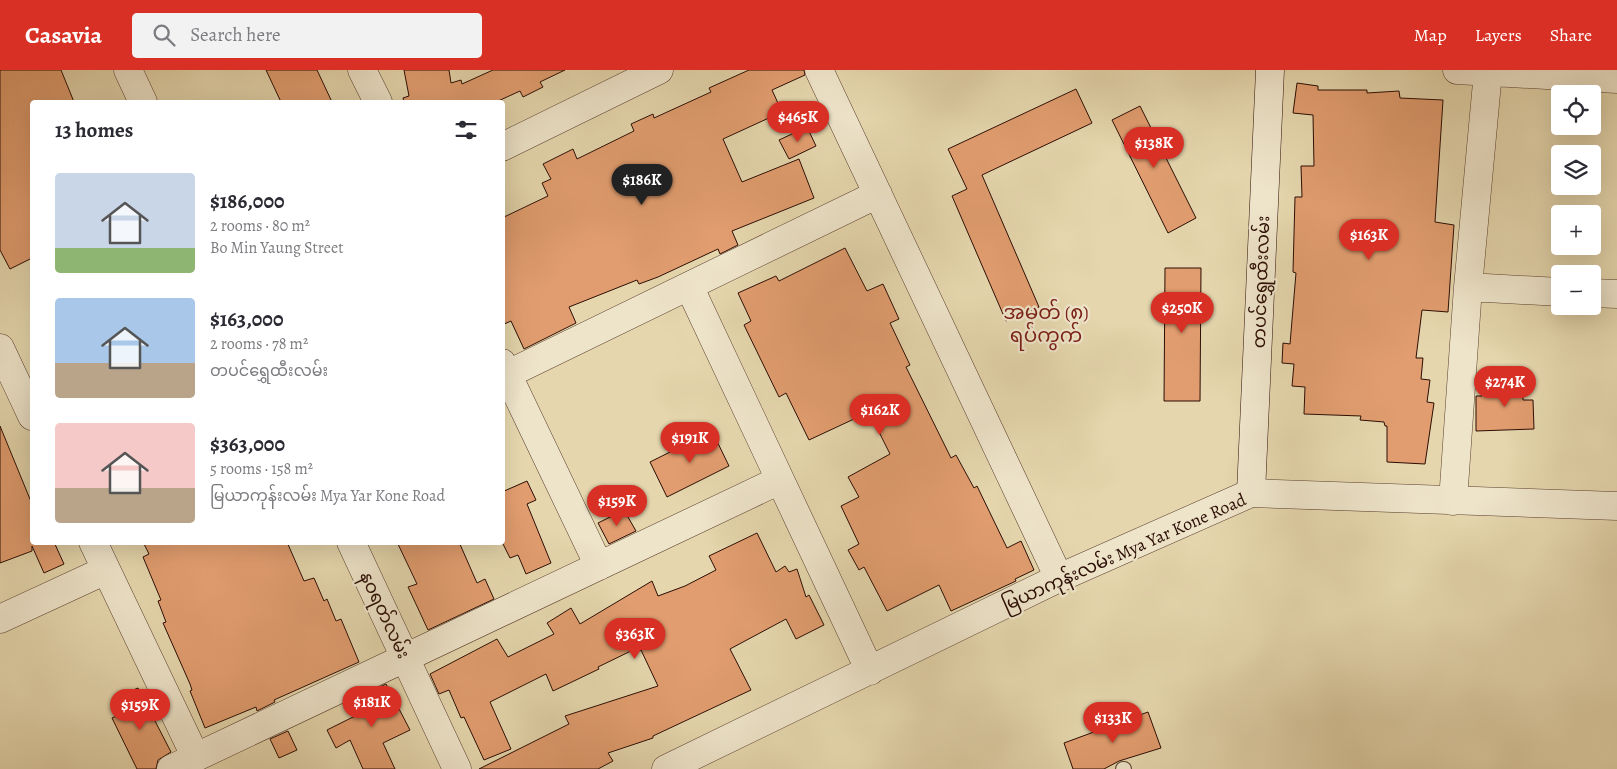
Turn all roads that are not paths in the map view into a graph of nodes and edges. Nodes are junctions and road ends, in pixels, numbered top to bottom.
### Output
1 (128, 70) edge
2 (362, 70) edge
3 (659, 70) edge
4 (819, 70) edge
5 (1270, 70) edge
6 (1457, 70) edge
7 (1488, 72) junction
8 (1617, 79) edge
9 (143, 100) edge
10 (377, 100) edge
11 (505, 146) edge
12 (878, 194) junction
13 (689, 286) junction
14 (1468, 287) junction
15 (1551, 292) edge
16 (1601, 293) edge
17 (1617, 294) edge
18 (0, 348) edge
19 (505, 368) edge
20 (16, 378) edge
21 (30, 411) edge
22 (780, 480) junction
23 (1251, 493) junction
24 (1453, 501) junction
25 (1617, 506) edge
26 (94, 545) edge
27 (351, 545) edge
28 (599, 566) junction
29 (106, 570) junction
30 (1059, 578) junction
31 (0, 620) edge
32 (404, 657) junction
33 (870, 671) junction
34 (196, 758) junction
35 (685, 766) edge
36 (171, 769) edge
37 (457, 769) edge

1 - 9 street
2 - 10 street
3 - 11 street
4 - 12 street
5 - 23 street, တပင်ရွှေထီးလမ်း
6 - 7 street
7 - 8 street
7 - 14 street
12 - 13 street
12 - 30 street
13 - 19 street
13 - 22 street
14 - 15 street
14 - 24 street
16 - 17 street
18 - 20 street
19 - 28 street
20 - 21 street
22 - 28 street
22 - 33 street
23 - 24 street, မြယာကုန်းလမ်း Mya Yar Kone Road
23 - 30 street, မြယာကုန်းလမ်း Mya Yar Kone Road
24 - 25 street, မြယာကုန်းလမ်း Mya Yar Kone Road
26 - 29 street
27 - 32 street, နဝရတ်လမ်း
28 - 32 street
29 - 31 street
29 - 34 street
30 - 33 street, မြယာကုန်းလမ်း Mya Yar Kone Road
32 - 34 street
32 - 37 street, နဝရတ်လမ်း
33 - 35 street, မြယာကုန်းလမ်း Mya Yar Kone Road
34 - 36 street

